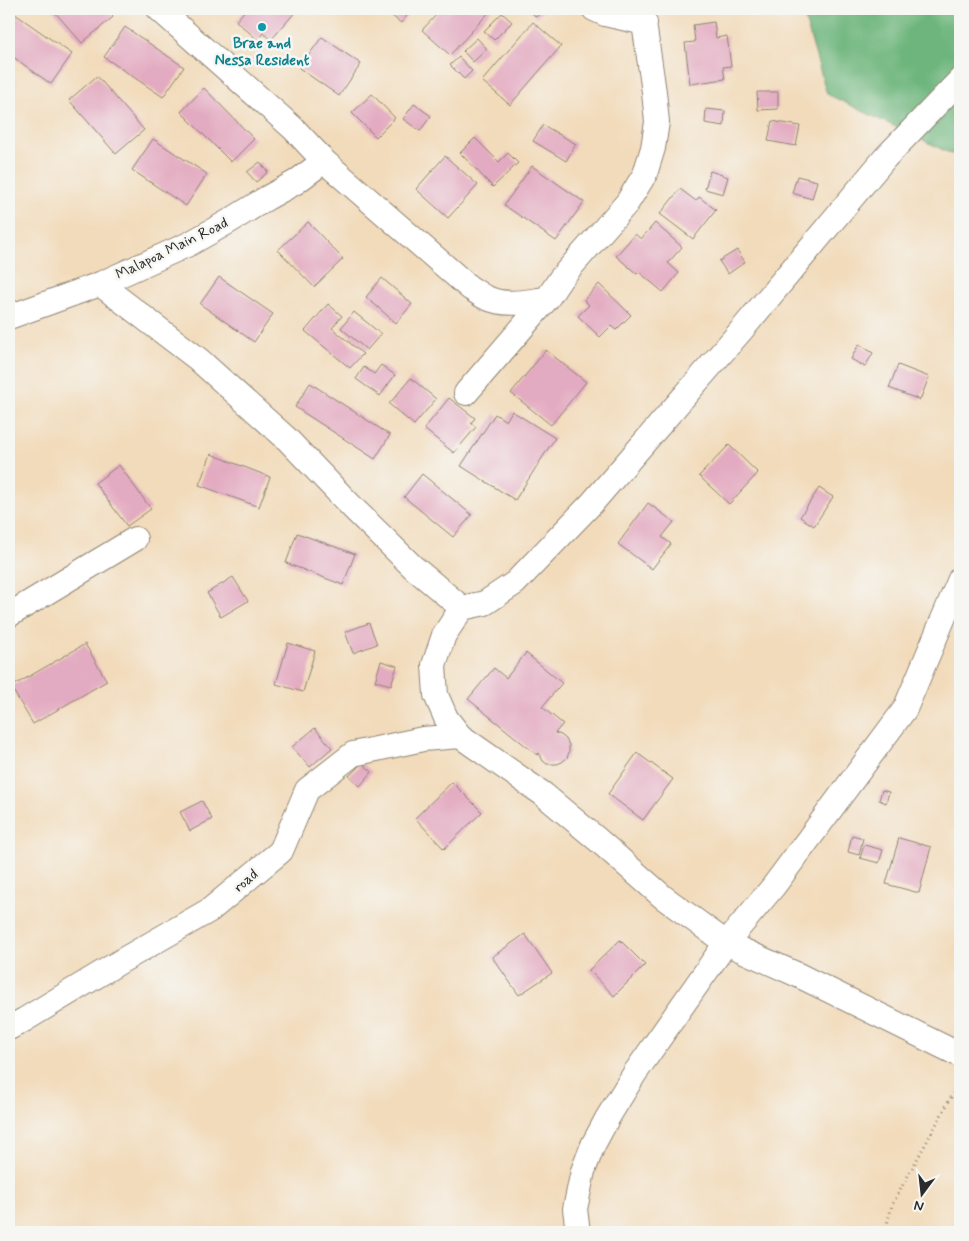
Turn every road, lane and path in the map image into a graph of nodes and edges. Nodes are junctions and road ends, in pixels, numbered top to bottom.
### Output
1 (159, 9) edge
2 (594, 9) edge
3 (644, 16) edge
4 (960, 80) edge
5 (324, 161) junction
6 (100, 284) junction
7 (547, 299) junction
8 (9, 317) edge
9 (466, 393) dead end
10 (135, 540) dead end
11 (960, 579) edge
12 (462, 608) junction
13 (9, 615) edge
14 (460, 736) junction
15 (726, 943) junction
16 (9, 1028) edge
17 (960, 1055) edge
18 (960, 1081) edge
19 (578, 1232) edge
20 (885, 1232) edge

1 - 5 street
2 - 3 street
3 - 7 street
4 - 12 street
5 - 6 street, Malapoa Main Road
5 - 7 street
6 - 8 street, Malapoa Main Road
6 - 12 street
7 - 9 street
10 - 13 street
11 - 15 street
12 - 14 street
14 - 15 street
14 - 16 street, road
15 - 17 street
15 - 19 street
18 - 20 path

